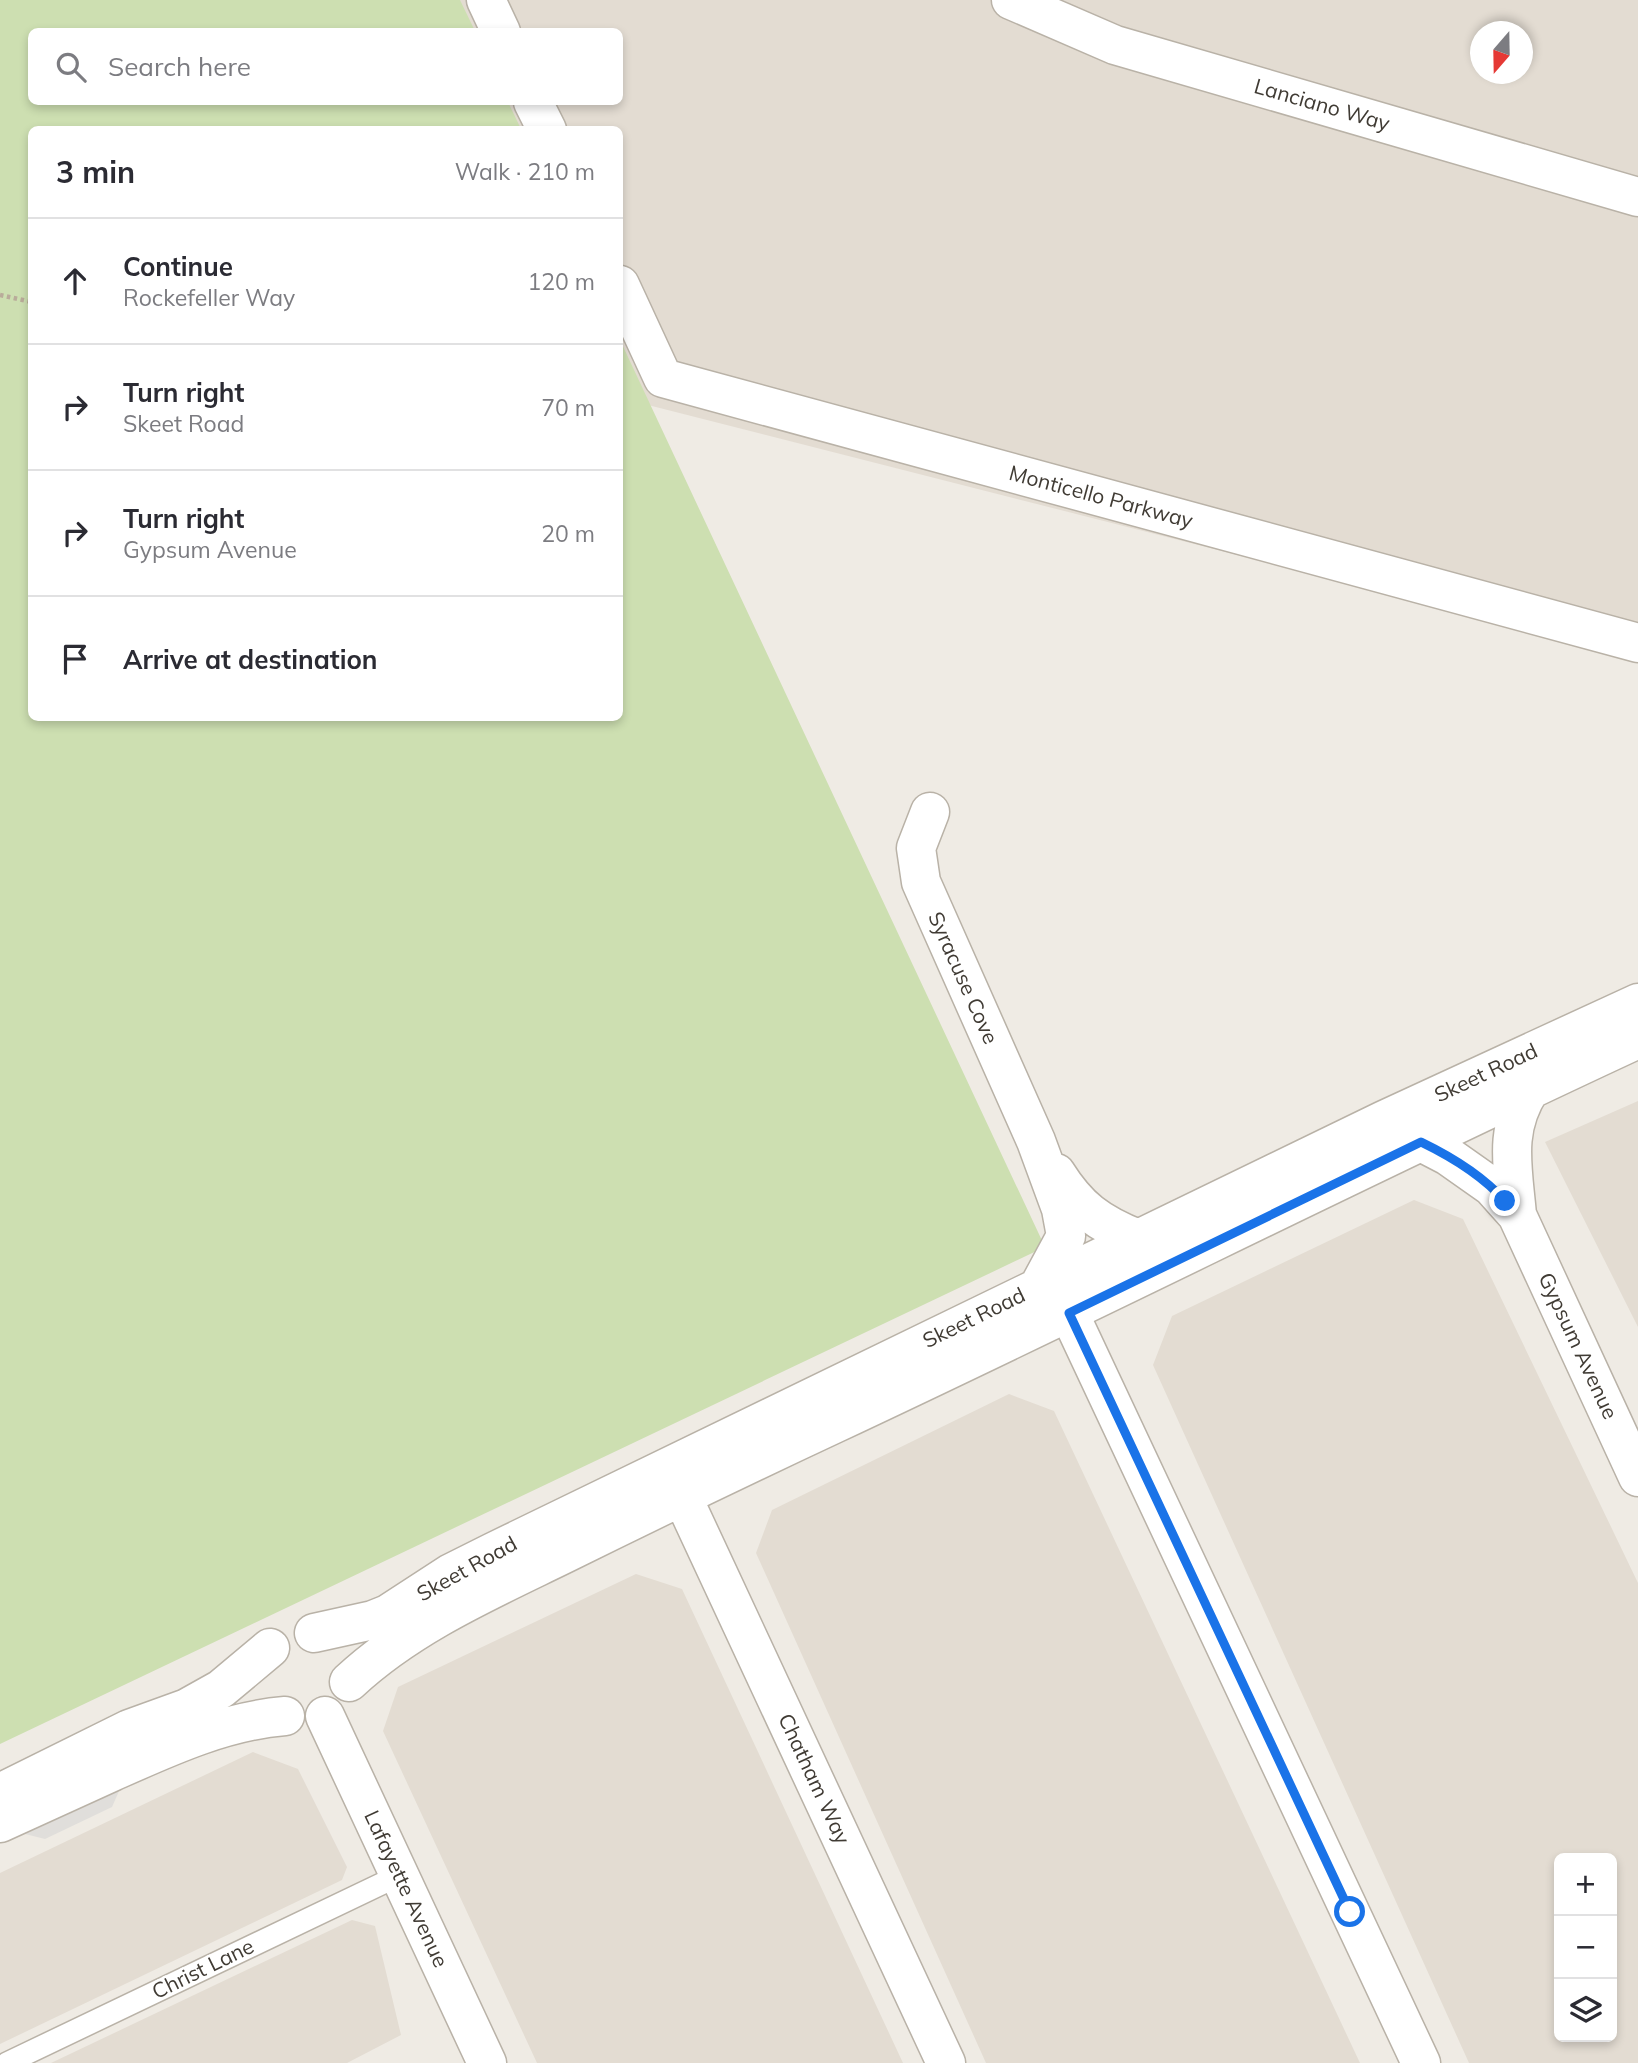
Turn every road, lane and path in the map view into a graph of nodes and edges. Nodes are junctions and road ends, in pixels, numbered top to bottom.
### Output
1 (486, 0) edge
2 (1017, 1) edge
3 (499, 28) edge
4 (535, 105) edge
5 (545, 126) edge
6 (1638, 197) edge
7 (623, 291) edge
8 (0, 295) edge
9 (28, 301) edge
10 (1638, 643) edge
11 (930, 812) dead end
12 (1638, 1003) edge
13 (1638, 1039) edge
14 (1531, 1088) junction
15 (1035, 1141) junction
16 (1421, 1142) junction
17 (1517, 1215) junction
18 (1138, 1239) junction
19 (1039, 1286) junction
20 (1069, 1313) junction
21 (1638, 1477) edge
22 (682, 1496) junction
23 (313, 1633) junction
24 (270, 1648) junction
25 (349, 1682) junction
26 (285, 1716) junction
27 (325, 1716) junction
28 (0, 1793) edge
29 (0, 1823) edge
30 (400, 1875) junction
31 (7, 2063) edge
32 (487, 2063) edge
33 (946, 2063) edge
34 (1421, 2063) edge

1 - 3 street
2 - 6 street, Lanciano Way
4 - 5 street
7 - 10 street, Monticello Parkway
8 - 9 path
11 - 15 street, Syracuse Cove
12 - 18 street, Skeet Road
13 - 14 street, Skeet Road
14 - 16 street, Skeet Road
14 - 17 street, Gypsum Avenue
15 - 18 street, Syracuse Cove
15 - 19 street, Syracuse Cove
16 - 17 street, Gypsum Avenue
16 - 20 street, Skeet Road
17 - 21 street, Gypsum Avenue
18 - 19 street, Skeet Road
19 - 23 street, Skeet Road
20 - 22 street, Skeet Road
20 - 34 street
22 - 25 street, Skeet Road
22 - 33 street, Chatham Way
23 - 24 street
23 - 25 street
24 - 26 street
24 - 28 street
25 - 27 street
26 - 27 street
26 - 29 street
27 - 30 street, Lafayette Avenue
30 - 31 lane, Christ Lane
30 - 32 street, Lafayette Avenue

